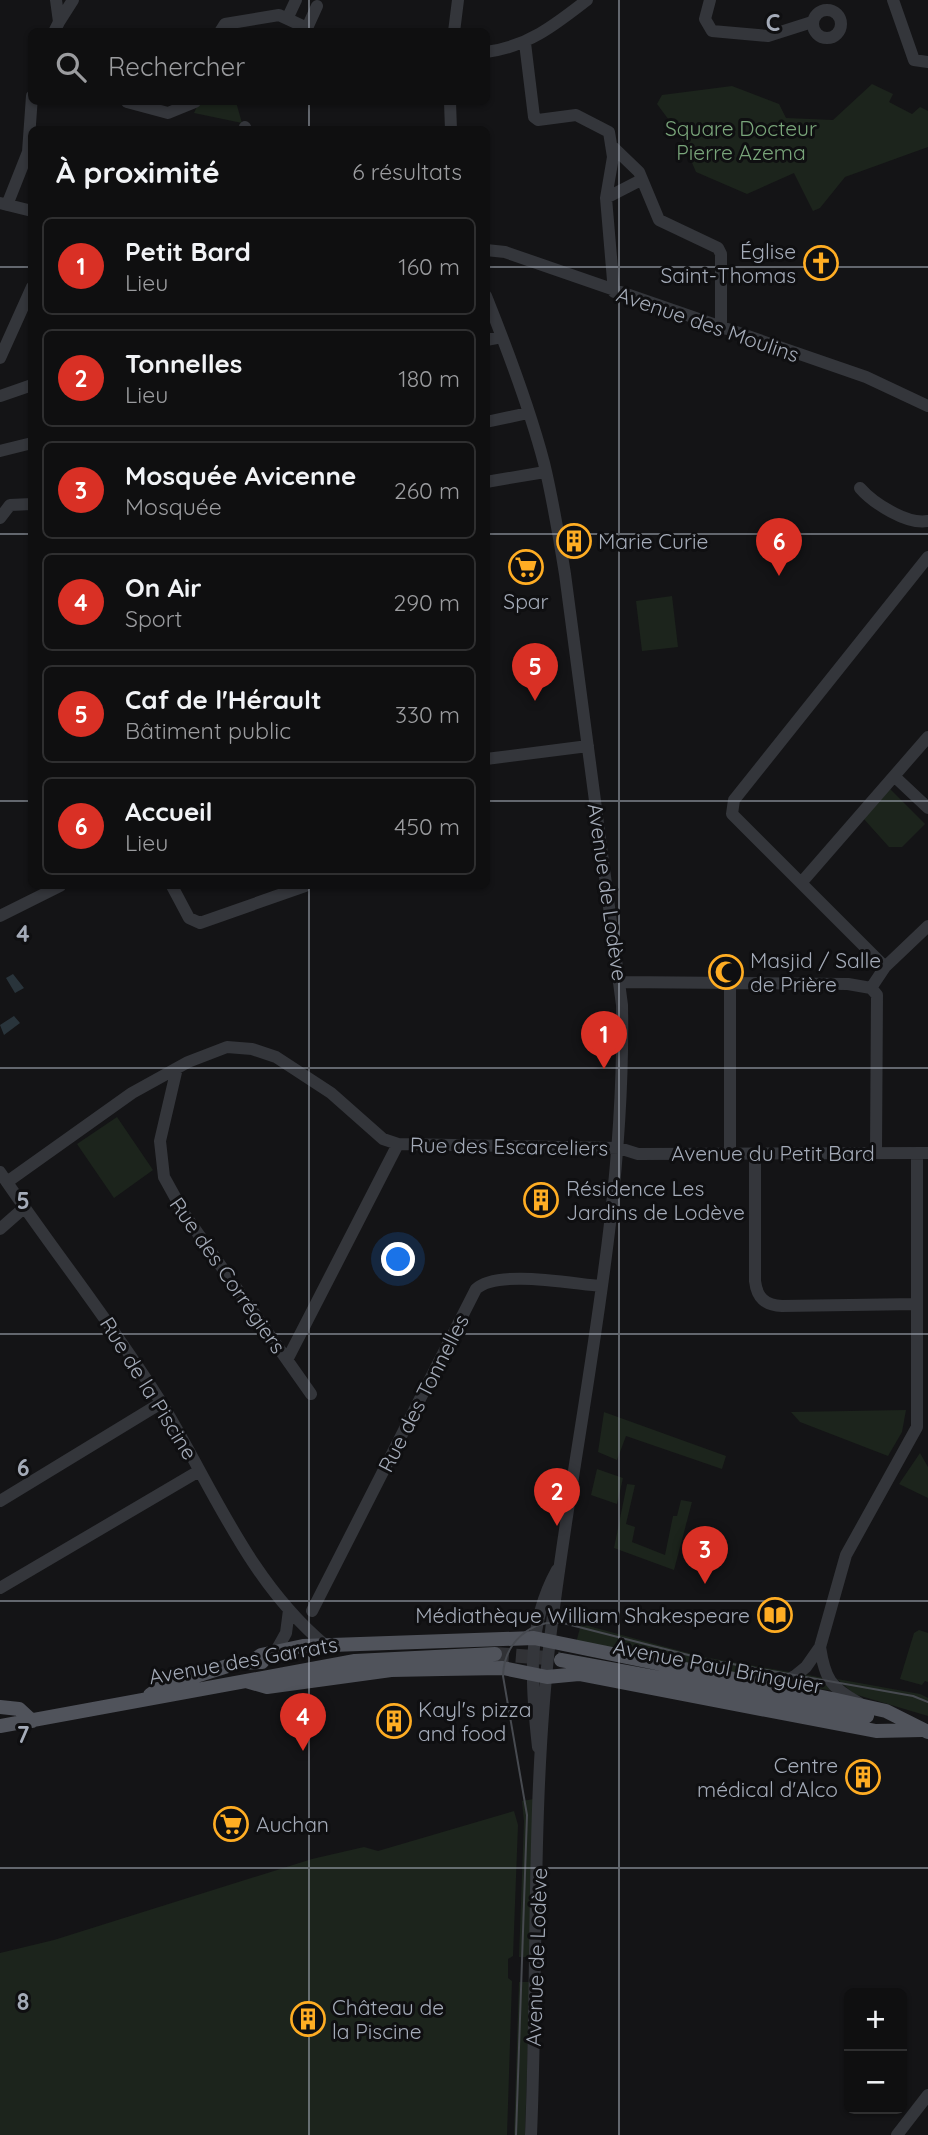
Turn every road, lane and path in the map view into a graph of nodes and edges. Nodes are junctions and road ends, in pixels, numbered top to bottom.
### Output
1 (56, 0) edge
2 (73, 0) edge
3 (296, 0) edge
4 (458, 0) edge
5 (587, 0) edge
6 (710, 0) edge
7 (893, 0) edge
8 (317, 6) dead end
9 (288, 18) junction
10 (813, 22) dead end
11 (57, 27) edge
12 (225, 28) edge
13 (454, 28) edge
14 (525, 43) junction
15 (490, 52) edge
16 (928, 62) edge
17 (31, 105) edge
18 (138, 105) edge
19 (188, 105) edge
20 (450, 105) edge
21 (30, 126) edge
22 (451, 126) edge
23 (612, 146) junction
24 (28, 152) edge
25 (641, 180) junction
26 (606, 198) junction
27 (4, 204) edge
28 (28, 210) edge
29 (490, 250) edge
30 (614, 292) junction
31 (28, 296) edge
32 (490, 306) edge
33 (721, 329) junction
34 (502, 337) junction
35 (490, 339) edge
36 (0, 358) edge
37 (28, 386) edge
38 (0, 396) edge
39 (928, 406) edge
40 (528, 413) junction
41 (490, 421) edge
42 (28, 444) edge
43 (0, 451) edge
44 (545, 472) junction
45 (490, 481) edge
46 (860, 488) dead end
47 (28, 504) edge
48 (0, 518) edge
49 (928, 521) edge
50 (926, 562) edge
51 (928, 737) edge
52 (588, 746) junction
53 (490, 758) edge
54 (894, 776) junction
55 (928, 808) edge
56 (801, 883) junction
57 (54, 889) edge
58 (174, 889) edge
59 (296, 889) edge
60 (0, 916) edge
61 (928, 926) edge
62 (885, 967) junction
63 (620, 982) junction
64 (730, 982) junction
65 (871, 988) junction
66 (177, 1068) junction
67 (398, 1144) junction
68 (619, 1148) junction
69 (876, 1152) junction
70 (730, 1153) junction
71 (755, 1153) junction
72 (923, 1153) edge
73 (3, 1177) edge
74 (25, 1207) junction
75 (0, 1228) edge
76 (923, 1280) edge
77 (601, 1286) junction
78 (921, 1302) edge
79 (923, 1358) edge
80 (287, 1360) junction
81 (311, 1394) dead end
82 (161, 1403) junction
83 (922, 1427) edge
84 (199, 1471) junction
85 (2, 1497) edge
86 (560, 1564) junction
87 (0, 1588) edge
88 (289, 1610) junction
89 (312, 1611) dead end
90 (534, 1638) junction
91 (550, 1641) junction
92 (325, 1645) junction
93 (820, 1647) junction
94 (276, 1651) junction
95 (495, 1654) tunnel mouth
96 (373, 1658) junction
97 (561, 1660) tunnel mouth
98 (253, 1661) junction
99 (531, 1674) junction
100 (547, 1676) junction
101 (246, 1681) junction
102 (774, 1686) junction
103 (144, 1699) junction
104 (0, 1707) edge
105 (867, 1712) junction
106 (32, 1721) junction
107 (897, 1723) junction
108 (0, 1726) edge
109 (926, 1731) edge
110 (541, 1779) junction
111 (928, 2095) edge
112 (531, 2135) edge
113 (897, 2135) edge

1 - 11 street
2 - 11 street
3 - 9 street
4 - 13 street
5 - 14 street
6 - 10 street
7 - 16 street
8 - 9 street
9 - 12 street
14 - 15 street
14 - 23 street
17 - 21 street
18 - 19 street
20 - 22 street
23 - 25 street
23 - 26 street
24 - 27 street
25 - 26 street
25 - 33 street
26 - 30 street
27 - 28 street
29 - 30 street, Avenue des Moulins
30 - 33 street, Avenue des Moulins
31 - 36 street
32 - 34 street, Avenue de Lodève
33 - 39 street, Avenue des Moulins
34 - 35 street
34 - 40 street, Avenue de Lodève
37 - 38 street
40 - 41 street
40 - 44 street, Avenue de Lodève
42 - 43 street
44 - 45 street
44 - 52 street, Avenue de Lodève
46 - 49 street
47 - 48 street
50 - 56 street
51 - 54 street
52 - 53 street
52 - 63 street, Avenue de Lodève
54 - 55 street
54 - 56 street
56 - 62 street
57 - 60 street
58 - 59 street
61 - 62 street
62 - 65 street
63 - 64 street
63 - 68 street, Avenue de Lodève
64 - 65 street
64 - 70 street
65 - 69 street
66 - 67 street, Rue des Escarceliers
66 - 73 street, Rue des Escarceliers
66 - 80 street, Rue des Corrégiers
67 - 68 street, Rue des Escarceliers
67 - 80 street
68 - 70 street, Avenue du Petit Bard
68 - 77 street, Avenue de Lodève
69 - 71 street, Avenue du Petit Bard
69 - 72 street, Avenue du Petit Bard
70 - 71 street, Avenue du Petit Bard
71 - 78 street
72 - 76 street
73 - 74 street, Rue de la Piscine
74 - 75 street
74 - 82 street, Rue de la Piscine
76 - 78 street
77 - 86 street, Avenue de Lodève
77 - 89 street, Rue des Tonnelles
78 - 79 street
79 - 83 street
80 - 81 street, Rue des Corrégiers
82 - 84 street, Rue de la Piscine
82 - 85 street
83 - 93 street
84 - 87 street
84 - 88 street, Rue de la Piscine
86 - 90 street, Avenue de Lodève
86 - 91 street, Avenue de Lodève
88 - 92 street, Rue de la Piscine
88 - 94 street
90 - 91 main road, Avenue Paul Bringuier
90 - 92 main road, Avenue Paul Bringuier
90 - 99 street, Avenue de Lodève
91 - 100 street, Avenue de Lodève
91 - 102 main road, Avenue Paul Bringuier
92 - 94 main road, Avenue Paul Bringuier
93 - 102 street
93 - 105 street
94 - 98 main road, Avenue Paul Bringuier
95 - 96 main road, Avenue des Garrats
96 - 98 main road
96 - 101 main road, Avenue des Garrats
97 - 105 main road, Avenue Paul Bringuier
98 - 103 main road
99 - 100 main road
99 - 101 main road
99 - 110 street, Avenue de Lodève
100 - 107 main road
100 - 110 street, Avenue de Lodève
101 - 103 main road, Avenue des Garrats
102 - 105 main road, Avenue Paul Bringuier
103 - 106 main road, Avenue des Garrats
104 - 106 main road
105 - 107 main road, Avenue Paul Bringuier
106 - 108 main road, Avenue des Garrats
107 - 109 main road, Avenue Paul Bringuier
110 - 112 street, Avenue de Lodève
111 - 113 street

